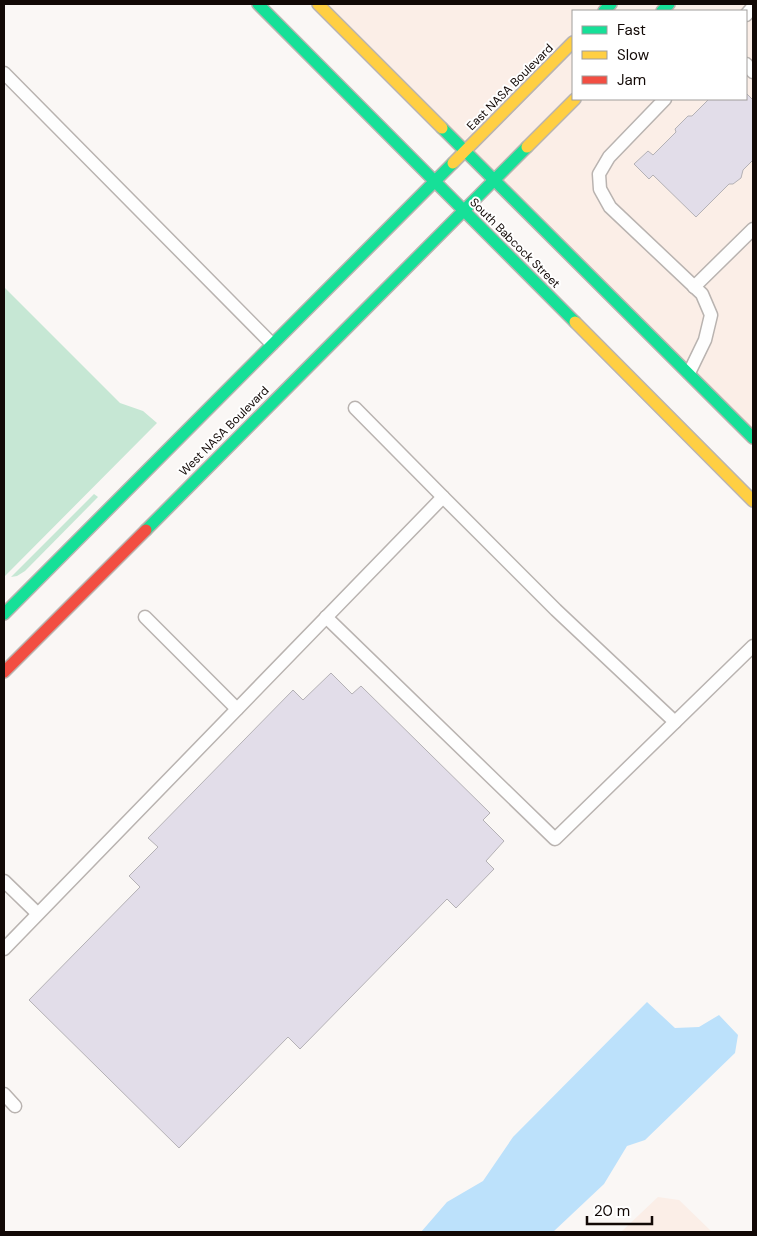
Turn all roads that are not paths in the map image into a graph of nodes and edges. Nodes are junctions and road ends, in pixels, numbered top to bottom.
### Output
1 (258, 4) edge
2 (318, 4) edge
3 (572, 43) edge
4 (4, 73) edge
5 (574, 100) edge
6 (664, 100) edge
7 (466, 151) junction
8 (494, 180) junction
9 (435, 182) junction
10 (464, 210) junction
11 (753, 228) edge
12 (694, 287) junction
13 (272, 344) junction
14 (689, 373) junction
15 (354, 408) dead end
16 (753, 438) edge
17 (443, 497) junction
18 (753, 501) edge
19 (4, 614) edge
20 (145, 617) dead end
21 (326, 617) junction
22 (750, 654) edge
23 (4, 672) edge
24 (237, 708) junction
25 (675, 722) junction
26 (4, 881) edge
27 (37, 913) junction
28 (4, 949) edge
29 (4, 1094) edge
30 (15, 1106) dead end

1 - 9 main road, South Babcock Street
2 - 7 main road
3 - 7 main road, East NASA Boulevard
4 - 13 lane
5 - 8 main road
6 - 12 lane
7 - 8 main road
7 - 9 main road
8 - 10 main road
8 - 14 main road
9 - 10 main road, South Babcock Street
9 - 13 main road
10 - 18 main road, South Babcock Street
10 - 23 main road, West NASA Boulevard
11 - 12 lane
12 - 14 lane
13 - 19 main road
14 - 16 main road
15 - 17 lane
17 - 21 lane
17 - 25 lane
20 - 24 lane
21 - 24 lane
21 - 25 lane
22 - 25 lane
24 - 27 lane
26 - 27 lane
27 - 28 lane
29 - 30 lane

